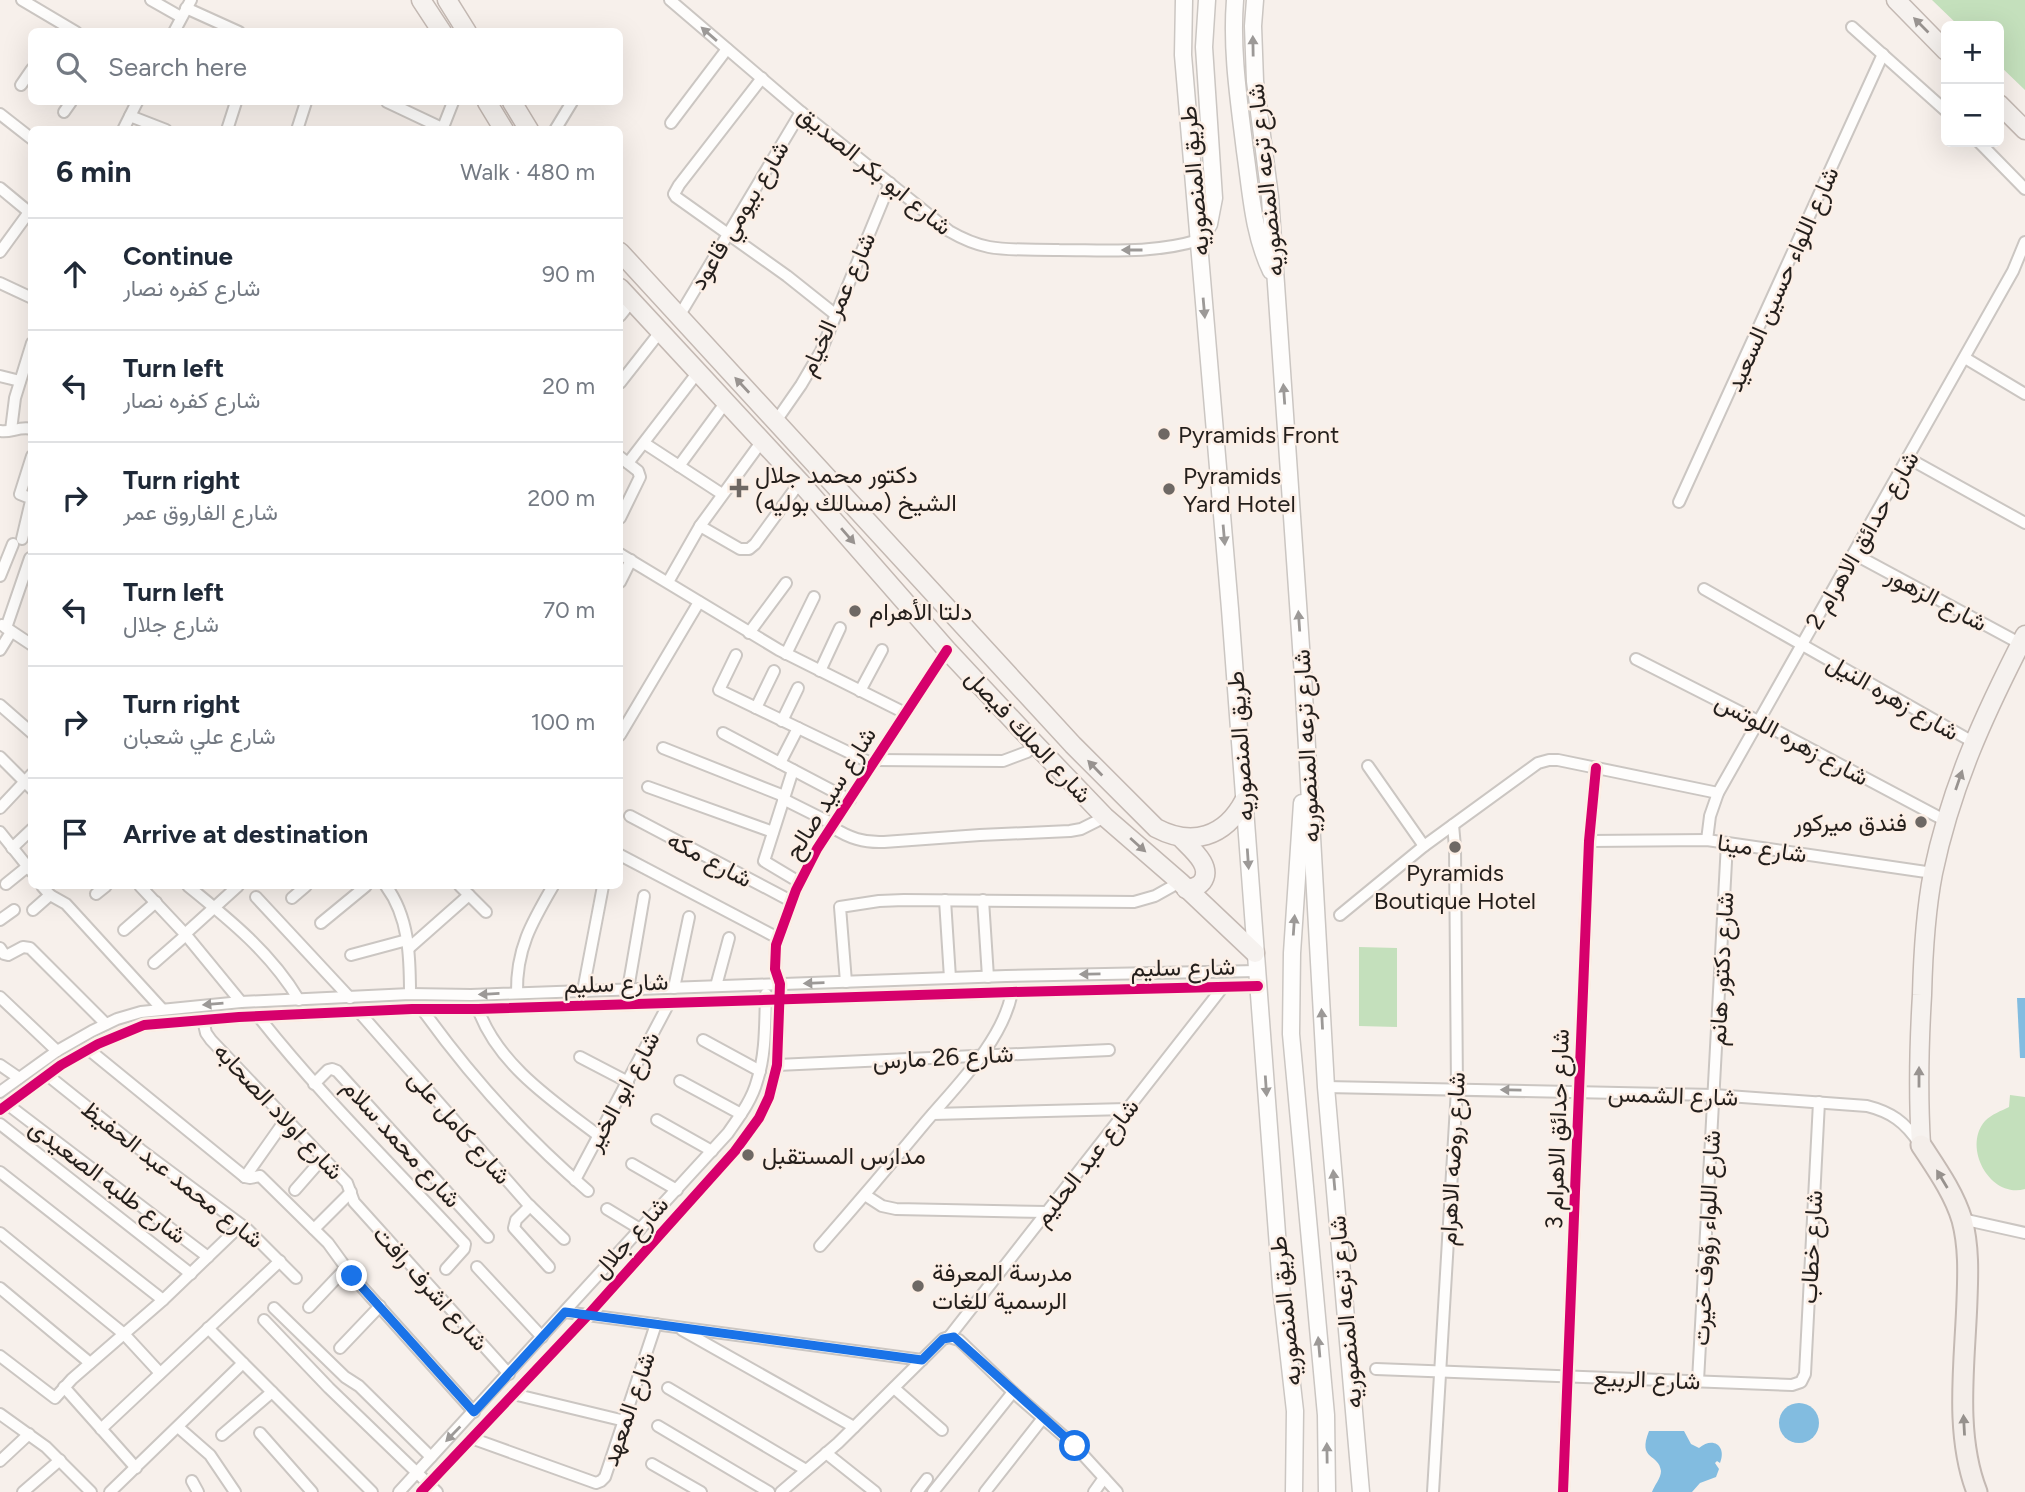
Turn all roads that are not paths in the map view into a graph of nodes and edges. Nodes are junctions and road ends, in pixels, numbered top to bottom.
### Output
1 (22, 0) edge
2 (151, 0) edge
3 (421, 0) edge
4 (447, 0) edge
5 (670, 0) edge
6 (1184, 0) edge
7 (1207, 0) edge
8 (1235, 0) edge
9 (1255, 0) edge
10 (1896, 0) edge
11 (186, 8) edge
12 (58, 27) edge
13 (1852, 27) dead end
14 (176, 28) edge
15 (230, 28) edge
16 (439, 28) edge
17 (464, 28) edge
18 (1941, 46) edge
19 (727, 49) junction
20 (1883, 54) junction
21 (28, 74) edge
22 (762, 78) junction
23 (21, 85) dead end
24 (69, 105) edge
25 (136, 105) edge
26 (235, 105) edge
27 (305, 105) edge
28 (393, 105) edge
29 (452, 105) edge
30 (488, 105) edge
31 (514, 105) edge
32 (570, 105) edge
33 (1941, 106) edge
34 (2004, 109) edge
35 (64, 112) dead end
36 (801, 112) junction
37 (0, 114) edge
38 (130, 116) junction
39 (671, 123) dead end
40 (124, 126) edge
41 (156, 126) edge
42 (228, 126) edge
43 (298, 126) edge
44 (436, 126) edge
45 (443, 126) edge
46 (501, 126) edge
47 (527, 126) edge
48 (557, 126) edge
49 (2025, 130) edge
50 (28, 136) edge
51 (1984, 147) edge
52 (890, 183) junction
53 (0, 188) edge
54 (2025, 189) edge
55 (28, 215) edge
56 (28, 217) edge
57 (728, 234) junction
58 (1199, 240) junction
59 (2025, 242) edge
60 (0, 252) edge
61 (623, 255) edge
62 (1276, 280) junction
63 (0, 283) edge
64 (626, 294) edge
65 (28, 296) edge
66 (836, 315) junction
67 (678, 318) junction
68 (660, 332) junction
69 (28, 356) edge
70 (1965, 358) junction
71 (698, 372) junction
72 (0, 376) edge
73 (623, 379) edge
74 (20, 381) junction
75 (2025, 394) edge
76 (726, 402) junction
77 (776, 421) junction
78 (28, 428) edge
79 (6, 431) edge
80 (762, 441) junction
81 (644, 443) junction
82 (1908, 458) junction
83 (624, 460) edge
84 (680, 466) junction
85 (28, 470) edge
86 (800, 482) junction
87 (722, 494) junction
88 (28, 497) edge
89 (1679, 502) dead end
90 (623, 508) edge
91 (28, 509) edge
92 (2025, 523) edge
93 (700, 526) junction
94 (1854, 554) junction
95 (623, 556) edge
96 (631, 560) junction
97 (28, 564) edge
98 (0, 576) edge
99 (623, 576) edge
100 (668, 582) junction
101 (786, 583) dead end
102 (1704, 589) dead end
103 (814, 597) dead end
104 (699, 602) junction
105 (6, 628) edge
106 (840, 628) dead end
107 (749, 633) junction
108 (28, 639) edge
109 (2023, 639) edge
110 (1802, 645) junction
111 (0, 650) edge
112 (882, 650) dead end
113 (947, 650) junction
114 (786, 654) junction
115 (736, 655) dead end
116 (1636, 659) dead end
117 (774, 671) dead end
118 (820, 671) junction
119 (798, 688) dead end
120 (860, 691) junction
121 (0, 705) edge
122 (756, 708) junction
123 (905, 713) junction
124 (1758, 720) junction
125 (782, 721) junction
126 (798, 729) junction
127 (28, 730) edge
128 (623, 730) edge
129 (723, 733) dead end
130 (1973, 742) junction
131 (1035, 744) junction
132 (663, 748) dead end
133 (0, 757) edge
134 (874, 762) junction
135 (780, 763) junction
136 (1368, 766) dead end
137 (1596, 768) junction
138 (793, 770) junction
139 (1308, 777) junction
140 (28, 781) edge
141 (28, 783) edge
142 (648, 787) dead end
143 (1718, 793) junction
144 (784, 797) junction
145 (850, 800) junction
146 (1244, 801) junction
147 (0, 808) edge
148 (630, 816) dead end
149 (1105, 817) junction
150 (1946, 821) junction
151 (833, 825) junction
152 (1453, 825) junction
153 (0, 832) edge
154 (773, 832) junction
155 (28, 833) edge
156 (1181, 838) junction
157 (1707, 840) junction
158 (1590, 841) junction
159 (1727, 844) junction
160 (1424, 846) junction
161 (12, 848) junction
162 (623, 857) edge
163 (28, 869) edge
164 (28, 871) edge
165 (1933, 873) junction
166 (799, 882) junction
167 (6, 884) dead end
168 (1183, 885) junction
169 (45, 889) edge
170 (102, 889) edge
171 (143, 889) edge
172 (192, 889) edge
173 (235, 889) edge
174 (302, 889) edge
175 (362, 889) edge
176 (392, 889) edge
177 (463, 889) edge
178 (551, 889) edge
179 (602, 889) edge
180 (96, 894) dead end
181 (50, 895) junction
182 (470, 895) junction
183 (645, 896) dead end
184 (256, 897) dead end
185 (292, 898) dead end
186 (945, 900) junction
187 (983, 900) junction
188 (791, 901) junction
189 (156, 902) junction
190 (214, 907) junction
191 (14, 910) dead end
192 (33, 910) dead end
193 (486, 912) dead end
194 (1340, 915) dead end
195 (689, 917) dead end
196 (0, 920) edge
197 (321, 923) dead end
198 (124, 930) dead end
199 (185, 935) junction
200 (729, 938) dead end
201 (778, 938) junction
202 (408, 944) junction
203 (1, 950) edge
204 (1255, 953) junction
205 (351, 955) dead end
206 (154, 963) dead end
207 (775, 969) junction
208 (988, 976) junction
209 (950, 978) junction
210 (1257, 979) junction
211 (846, 982) junction
212 (780, 984) junction
213 (767, 985) junction
214 (716, 986) junction
215 (1223, 987) junction
216 (674, 988) junction
217 (628, 989) junction
218 (583, 991) junction
219 (1012, 992) junction
220 (517, 993) junction
221 (410, 994) junction
222 (0, 996) edge
223 (350, 998) junction
224 (780, 999) junction
225 (299, 1000) junction
226 (766, 1000) junction
227 (241, 1002) junction
228 (669, 1003) junction
229 (162, 1009) junction
230 (422, 1009) junction
231 (478, 1009) junction
232 (359, 1012) junction
233 (258, 1016) junction
234 (203, 1020) junction
235 (106, 1024) junction
236 (703, 1040) dead end
237 (88, 1049) junction
238 (1109, 1050) dead end
239 (57, 1051) junction
240 (980, 1056) junction
241 (580, 1058) dead end
242 (0, 1065) edge
243 (776, 1065) junction
244 (760, 1070) junction
245 (46, 1074) junction
246 (19, 1078) junction
247 (680, 1081) dead end
248 (628, 1082) junction
249 (314, 1084) junction
250 (1326, 1087) junction
251 (1457, 1089) junction
252 (0, 1091) edge
253 (1579, 1092) junction
254 (1714, 1095) junction
255 (1819, 1102) junction
256 (4, 1107) edge
257 (1127, 1110) junction
258 (741, 1114) junction
259 (933, 1114) junction
260 (286, 1119) junction
261 (657, 1120) dead end
262 (0, 1124) edge
263 (599, 1136) junction
264 (1921, 1145) junction
265 (712, 1151) junction
266 (323, 1158) junction
267 (632, 1164) dead end
268 (0, 1172) edge
269 (245, 1177) junction
270 (575, 1180) junction
271 (295, 1189) dead end
272 (677, 1190) junction
273 (588, 1191) dead end
274 (865, 1195) junction
275 (352, 1197) junction
276 (530, 1206) junction
277 (607, 1209) dead end
278 (1046, 1212) junction
279 (1962, 1219) junction
280 (241, 1225) junction
281 (314, 1229) junction
282 (640, 1229) junction
283 (0, 1233) edge
284 (2025, 1233) edge
285 (488, 1237) dead end
286 (564, 1239) dead end
287 (820, 1246) dead end
288 (208, 1257) junction
289 (280, 1261) junction
290 (477, 1267) dead end
291 (549, 1267) dead end
292 (346, 1268) junction
293 (446, 1269) dead end
294 (191, 1274) junction
295 (296, 1278) dead end
296 (0, 1288) edge
297 (163, 1300) junction
298 (380, 1306) junction
299 (309, 1307) dead end
300 (274, 1308) dead end
301 (565, 1312) junction
302 (588, 1315) junction
303 (264, 1320) dead end
304 (656, 1324) junction
305 (676, 1326) junction
306 (208, 1328) junction
307 (124, 1334) junction
308 (542, 1337) junction
309 (948, 1337) junction
310 (340, 1348) dead end
311 (0, 1356) edge
312 (922, 1360) junction
313 (90, 1363) junction
314 (243, 1363) junction
315 (1376, 1369) dead end
316 (1441, 1372) junction
317 (160, 1373) junction
318 (509, 1374) junction
319 (1568, 1377) junction
320 (1698, 1381) junction
321 (1792, 1385) joint
322 (64, 1387) junction
323 (667, 1388) dead end
324 (894, 1388) junction
325 (272, 1392) junction
326 (1013, 1392) junction
327 (513, 1394) junction
328 (474, 1412) junction
329 (0, 1414) edge
330 (1043, 1418) junction
331 (625, 1421) junction
332 (658, 1426) dead end
333 (178, 1427) junction
334 (854, 1427) junction
335 (101, 1429) junction
336 (942, 1430) dead end
337 (260, 1433) dead end
338 (29, 1434) junction
339 (222, 1435) dead end
340 (471, 1438) junction
341 (826, 1453) junction
342 (430, 1457) junction
343 (60, 1460) junction
344 (0, 1461) edge
345 (652, 1464) dead end
346 (136, 1468) junction
347 (806, 1470) junction
348 (416, 1472) junction
349 (1104, 1478) junction
350 (927, 1479) dead end
351 (192, 1481) dead end
352 (429, 1489) edge
353 (117, 1490) edge
354 (23, 1492) edge
355 (91, 1492) edge
356 (198, 1492) edge
357 (235, 1492) edge
358 (312, 1492) edge
359 (372, 1492) edge
360 (399, 1492) edge
361 (701, 1492) edge
362 (769, 1492) edge
363 (781, 1492) edge
364 (875, 1492) edge
365 (917, 1492) edge
366 (933, 1492) edge
367 (985, 1492) edge
368 (1094, 1492) edge
369 (1117, 1492) edge
370 (1294, 1492) edge
371 (1327, 1492) edge
372 (1361, 1492) edge
373 (1433, 1492) edge
374 (1563, 1492) edge
375 (1977, 1492) edge

1 - 12 street
2 - 11 street
3 - 16 main road
4 - 17 main road
19 -> 5 street, شارع ابو بكر الصديق
6 - 58 main road, طريق المنصوريه
7 - 58 main road
8 - 62 main road
62 -> 9 main road, شارع ترعه المنصوريه
18 -> 10 main road
11 - 14 street
11 - 15 street
13 - 20 street
19 - 22 street, شارع ابو بكر الصديق
19 - 39 street
20 - 33 street
20 - 89 street, شارع اللواء حسين السعيد
21 - 23 street
22 - 36 street, شارع ابو بكر الصديق
22 - 57 street
24 - 35 street
25 - 38 street
26 - 42 street
27 - 43 street
28 - 44 street
29 - 45 street
30 - 46 main road
31 - 47 main road
32 - 48 street
34 - 49 main road
36 - 52 street, شارع ابو بكر الصديق
36 - 57 street, شارع بيومي قاعود
37 - 50 street
38 - 40 street
38 - 41 street
51 - 54 street
58 -> 52 street, شارع ابو بكر الصديق
52 - 66 street, شارع عمر الخيام
53 - 55 street
56 - 60 street
57 - 66 street
57 - 67 street, شارع بيومي قاعود
58 -> 146 main road, طريق المنصوريه
59 - 70 street, شارع حدائق الاهرام 2
61 - 67 main road, شارع الملك فيصل
139 -> 62 main road, شارع ترعه المنصوريه
63 - 65 street
64 - 68 main road, شارع الملك فيصل
66 - 77 street, شارع عمر الخيام
77 -> 67 main road, شارع الملك فيصل
68 - 71 main road, شارع الملك فيصل
68 - 73 street
69 - 74 street
70 - 75 street
70 - 82 street, شارع حدائق الاهرام 2
71 - 76 main road, شارع الملك فيصل
71 - 81 street
72 - 74 street
74 - 79 street
76 - 80 main road, شارع الملك فيصل
76 - 84 street
156 -> 77 main road, شارع الملك فيصل
78 - 79 street
80 - 86 main road, شارع الملك فيصل
80 - 87 street
81 - 83 street
81 - 84 street
82 - 92 street
82 - 94 street, شارع حدائق الاهرام 2
83 - 90 street
84 - 87 street
85 - 88 street
86 - 93 street
86 -> 113 main road, شارع الملك فيصل
87 - 93 street
91 - 98 street
93 - 100 street
94 - 109 street, شارع الزهور
94 - 110 street, شارع حدائق الاهرام 2
95 - 96 street
96 - 99 street
96 - 100 street
97 - 105 street
100 - 104 street
101 - 107 street
102 - 110 street, شارع زهره النيل
103 - 114 street
104 - 107 street
104 - 128 street
105 - 108 street
105 - 111 street
106 - 118 street
107 - 114 street
109 - 130 main road
110 - 124 street, شارع حدائق الاهرام 2
110 - 130 street, شارع زهره النيل
112 - 120 street
113 - 123 street, شارع سيد صالح
113 - 131 main road, شارع الملك فيصل
114 - 118 street
115 - 122 street
116 - 124 street, شارع زهره اللوتس
117 - 122 street
118 - 120 street
119 - 125 street
120 - 123 street
121 - 127 street
122 - 125 street
123 - 134 street, شارع سيد صالح
124 - 143 street, شارع حدائق الاهرام 2
124 - 150 street, شارع زهره اللوتس
125 - 126 street
126 - 134 street
126 - 135 street
129 - 135 street
150 -> 130 main road
131 - 134 street
131 - 149 main road, شارع الملك فيصل
132 - 144 street
133 - 140 street
134 - 145 street, شارع سيد صالح
135 - 138 street
136 - 160 street
137 - 143 street
137 - 152 street
137 - 158 street, شارع حدائق الاهرام 3
138 - 144 street
138 - 145 street
250 -> 139 main road, شارع ترعه المنصوريه
371 -> 139 main road
141 - 147 street
142 - 154 street
143 - 157 street, شارع حدائق الاهرام 2
144 - 151 street
144 - 154 street
145 - 151 street, شارع سيد صالح
146 - 156 main road
146 -> 204 main road, طريق المنصوريه
148 - 188 street, شارع مكه
149 - 151 street
149 -> 168 main road, شارع الملك فيصل
150 - 165 main road
151 - 166 street, شارع سيد صالح
152 - 160 street
152 - 251 street, شارع روضه الاهرام
153 - 161 street
154 - 166 street
155 - 161 street
156 - 168 main road
157 - 158 street, شارع مينا
157 - 159 street, شارع مينا
158 - 253 street, شارع حدائق الاهرام 3
159 - 165 street, شارع مينا
159 - 254 street, شارع دكتور هانم
160 - 194 street
161 - 163 street
162 - 201 street
164 - 167 street
264 -> 165 main road
166 - 188 street, شارع سيد صالح
168 - 187 street
168 - 204 main road, شارع الملك فيصل
169 - 181 street
170 - 180 street
171 - 189 street
172 - 190 street
173 - 190 street
174 - 185 street
175 - 197 street
176 - 202 street
177 - 182 street
178 - 220 street
179 - 218 street
181 - 192 street
181 - 229 street
182 - 193 street
182 - 202 street
183 - 217 street
184 - 223 street
186 - 187 street
186 - 209 street
186 - 211 street
187 - 208 street
188 - 201 street, شارع سيد صالح
189 - 198 street
189 - 199 street
190 - 199 street
190 - 225 street
191 - 196 street
195 - 216 street
199 - 206 street
199 - 227 street
200 - 214 street
201 - 207 street, شارع سيد صالح
202 - 205 street
202 - 221 street
203 - 235 street
204 - 210 main road, طريق المنصوريه
207 - 212 street, شارع جلال
207 - 213 street, شارع جلال
208 - 209 street, شارع سليم
210 -> 208 street, شارع سليم
209 - 211 street, شارع سليم
210 - 215 street, شارع سليم
210 -> 370 main road, طريق المنصوريه
211 -> 212 street, شارع سليم
212 - 213 street, شارع سليم
212 - 224 street, شارع جلال
213 - 214 street, شارع سليم
213 - 226 street, شارع جلال
214 - 216 street, شارع سليم
215 - 219 street, شارع سليم
215 - 257 street, شارع عبد الحليم
216 - 217 street, شارع سليم
217 - 218 street, شارع سليم
218 - 220 street, شارع سليم
219 - 224 street, شارع سليم
219 - 240 street
220 -> 221 street, شارع سليم
221 - 223 street, شارع سليم
222 - 239 street
223 - 225 street, شارع سليم
224 - 226 street, شارع سليم
224 - 243 street, شارع جلال
225 - 227 street, شارع سليم
226 - 228 street, شارع سليم
226 - 244 street, شارع جلال
227 -> 229 street, شارع سليم
228 - 231 street, شارع سليم
228 - 248 street, شارع ابو الخير
229 - 235 street, شارع سليم
230 - 231 street, شارع سليم
230 - 232 street, شارع سليم
230 - 270 street
231 - 263 street
232 - 233 street, شارع سليم
232 - 276 street, شارع كامل على
233 - 234 street, شارع سليم
233 - 249 street
234 - 237 street, شارع سليم
234 - 260 street, شارع اولاد الصحابه
235 - 239 street, شارع سليم
236 - 244 street
237 - 245 street, شارع سليم
237 - 269 street
238 - 240 street, شارع 26 مارس
239 - 246 street, شارع سليم
240 - 243 street, شارع 26 مارس
240 - 259 street
241 - 248 street
242 - 246 street
243 - 302 street, شارع جلال
244 - 258 street, شارع جلال
245 - 256 street, شارع سليم
245 - 280 street, شارع محمد عبد الحفيظ
246 - 252 street, شارع سليم
247 - 258 street
248 - 263 street, شارع ابو الخير
249 - 285 street, شارع محمد سلام
249 - 293 street
250 - 251 street, شارع الشمس
372 -> 250 main road, شارع ترعه المنصوريه
253 -> 251 street, شارع الشمس
251 - 316 street, شارع روضه الاهرام
253 - 254 street, شارع الشمس
253 - 319 street, شارع حدائق الاهرام 3
254 - 255 street, شارع الشمس
254 - 320 street, شارع اللواء رؤوف خيرت
255 - 264 street, شارع الشمس
255 - 321 street, شارع خطاب
256 - 288 street, شارع طلبه الصعيدى
257 - 259 street
257 - 278 street, شارع عبد الحليم
258 - 265 street, شارع جلال
259 - 274 street
260 - 266 street, شارع اولاد الصحابه
260 - 269 street, شارع محمد عبد الحفيظ
261 - 265 street
262 - 294 street
263 - 270 street, شارع ابو الخير
279 -> 264 highway
265 - 272 street, شارع جلال
266 - 271 street
266 - 275 street, شارع اولاد الصحابه
267 - 272 street
268 - 297 street
269 - 281 street
270 - 273 street
272 - 282 street, شارع جلال
274 - 278 street
274 - 287 street
275 - 281 street
275 - 318 street, شارع اشرف رافت
276 - 286 street, شارع كامل على
276 - 291 street
277 - 282 street
278 - 309 street, شارع عبد الحليم
279 - 284 street
375 -> 279 highway
280 - 288 street
280 - 289 street, شارع محمد عبد الحفيظ
281 - 292 street
282 - 301 street, شارع جلال
283 - 307 street
288 - 294 street
289 - 295 street, شارع محمد عبد الحفيظ
289 - 306 street
290 - 308 street
292 - 298 street
292 - 299 street
294 - 297 street
296 - 313 street
297 - 307 street
298 - 310 street
298 - 328 street
300 - 342 street
301 - 302 street
301 - 308 street, شارع جلال
302 - 304 street
302 - 327 street, شارع جلال
303 - 348 street
304 - 305 street
304 - 331 street, شارع المعهد
305 - 312 street
305 - 334 street
306 - 314 street
306 - 317 street
307 - 313 street
307 - 317 street
308 - 318 street, شارع جلال
309 - 312 street, شارع عبد الحليم
309 - 326 street
311 - 322 street
312 - 324 street, شارع عبد الحليم
313 - 322 street
314 - 325 street
314 - 333 street
315 - 316 street, شارع الربيع
316 - 319 street, شارع الربيع
316 - 373 street, شارع روضه الاهرام
317 - 335 street
318 - 328 street, شارع جلال
319 - 320 street, شارع الربيع
319 - 374 street, شارع حدائق الاهرام 3
320 - 321 street, شارع الربيع
322 - 335 street
323 - 347 street
324 - 334 street, شارع عبد الحليم
324 - 336 street
325 - 339 street
325 - 359 street
326 - 330 street
326 - 366 street
327 - 331 street
327 - 340 street, شارع جلال
328 -> 342 street, شارع جلال
329 - 338 street
330 - 349 street
330 - 367 street
331 - 340 street, شارع المعهد
332 - 362 street
333 - 346 street
333 - 357 street
334 - 341 street, شارع عبد الحليم
335 - 346 street
337 - 358 street
338 - 343 street
338 - 344 street
340 - 352 street, شارع جلال
341 - 347 street, شارع عبد الحليم
341 - 364 street
342 - 348 street, شارع جلال
343 - 354 street
343 - 355 street
345 - 361 street
346 - 353 street
347 - 363 street, شارع عبد الحليم
348 - 352 street
348 - 360 street, شارع جلال
349 - 368 street
349 - 369 street
350 - 365 street
351 - 356 street

